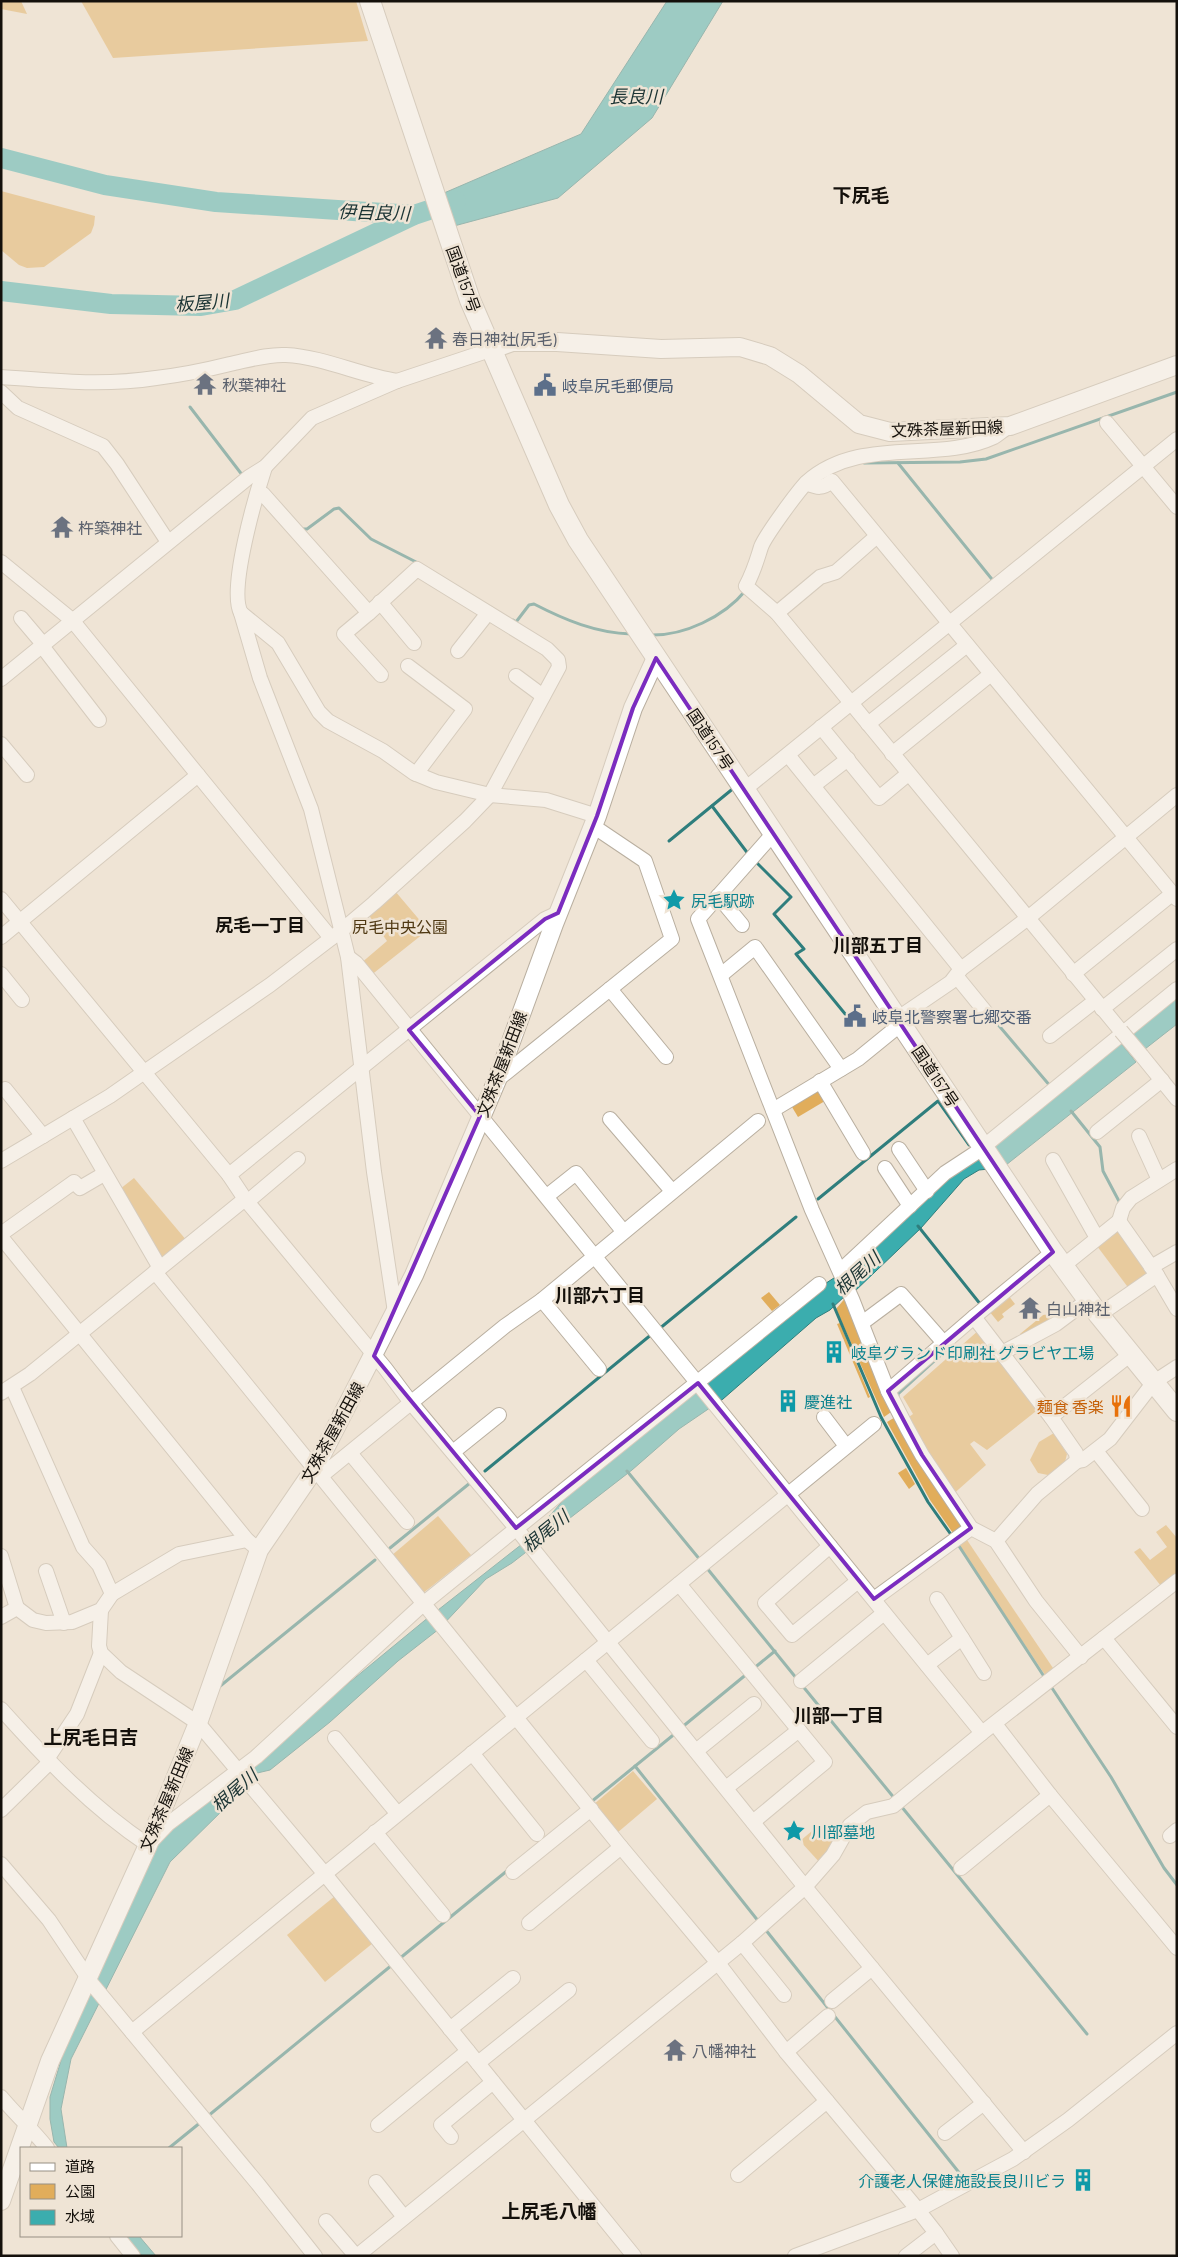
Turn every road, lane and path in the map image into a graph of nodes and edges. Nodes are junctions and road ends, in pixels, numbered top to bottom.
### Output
1 (370, 1) edge
2 (491, 344) junction
3 (1177, 365) edge
4 (1, 377) edge
5 (397, 381) junction
6 (1, 392) edge
7 (1107, 423) dead end
8 (1010, 426) junction
9 (1177, 439) edge
10 (1143, 466) junction
11 (265, 467) junction
12 (806, 483) junction
13 (258, 492) junction
14 (1177, 507) edge
15 (877, 536) junction
16 (168, 542) junction
17 (1, 562) edge
18 (380, 602) junction
19 (488, 612) junction
20 (241, 613) junction
21 (369, 613) junction
22 (777, 613) junction
23 (21, 618) dead end
24 (72, 620) junction
25 (949, 624) junction
26 (414, 643) dead end
27 (42, 645) junction
28 (967, 645) junction
29 (458, 651) dead end
30 (656, 658) junction
31 (408, 666) dead end
32 (991, 674) junction
33 (381, 675) dead end
34 (516, 676) dead end
35 (1, 679) edge
36 (544, 696) junction
37 (851, 703) junction
38 (99, 720) dead end
39 (868, 724) junction
40 (821, 727) junction
41 (1, 744) edge
42 (892, 754) junction
43 (788, 755) junction
44 (848, 759) junction
45 (416, 774) junction
46 (908, 774) junction
47 (27, 775) dead end
48 (198, 775) junction
49 (743, 786) junction
50 (813, 786) junction
51 (490, 795) junction
52 (1177, 795) edge
53 (595, 821) junction
54 (773, 834) junction
55 (1126, 837) junction
56 (718, 896) junction
57 (1175, 897) edge
58 (1, 899) edge
59 (558, 913) junction
60 (1028, 918) junction
61 (20, 922) junction
62 (742, 925) dead end
63 (337, 934) junction
64 (1, 937) edge
65 (1177, 949) edge
66 (348, 957) junction
67 (959, 973) junction
68 (1, 974) edge
69 (1073, 974) junction
70 (721, 975) junction
71 (610, 989) junction
72 (1177, 989) edge
73 (22, 1000) dead end
74 (1099, 1005) junction
75 (988, 1015) dead end
76 (899, 1021) junction
77 (409, 1030) junction
78 (1050, 1036) dead end
79 (666, 1057) dead end
80 (362, 1066) junction
81 (841, 1069) junction
82 (143, 1073) junction
83 (497, 1080) junction
84 (1162, 1080) junction
85 (820, 1081) junction
86 (5, 1089) dead end
87 (1177, 1099) edge
88 (773, 1110) junction
89 (480, 1116) junction
90 (73, 1118) junction
91 (610, 1119) dead end
92 (758, 1121) dead end
93 (1097, 1132) dead end
94 (43, 1136) junction
95 (1139, 1136) dead end
96 (899, 1149) dead end
97 (864, 1153) dead end
98 (988, 1155) junction
99 (298, 1159) dead end
100 (1053, 1160) dead end
101 (1, 1161) edge
102 (885, 1168) dead end
103 (1177, 1169) edge
104 (104, 1174) junction
105 (229, 1175) junction
106 (1159, 1180) junction
107 (927, 1190) junction
108 (672, 1191) junction
109 (547, 1196) junction
110 (246, 1201) junction
111 (910, 1206) junction
112 (1119, 1221) junction
113 (623, 1231) junction
114 (1, 1236) edge
115 (1097, 1238) junction
116 (1177, 1252) edge
117 (594, 1255) junction
118 (1058, 1259) junction
119 (158, 1270) junction
120 (840, 1271) junction
121 (1154, 1271) junction
122 (819, 1284) dead end
123 (542, 1300) junction
124 (1093, 1307) junction
125 (1177, 1309) edge
126 (396, 1312) junction
127 (974, 1317) junction
128 (862, 1323) junction
129 (80, 1333) junction
130 (944, 1344) junction
131 (1002, 1353) junction
132 (1131, 1354) junction
133 (374, 1356) junction
134 (1177, 1367) edge
135 (599, 1369) dead end
136 (1154, 1382) junction
137 (698, 1383) junction
138 (6, 1390) edge
139 (888, 1391) junction
140 (412, 1404) junction
141 (1177, 1411) edge
142 (499, 1415) dead end
143 (824, 1417) dead end
144 (1051, 1417) junction
145 (874, 1424) dead end
146 (846, 1446) junction
147 (1096, 1451) junction
148 (453, 1452) junction
149 (350, 1453) junction
150 (1077, 1461) junction
151 (318, 1472) junction
152 (788, 1494) junction
153 (1142, 1509) dead end
154 (407, 1522) dead end
155 (971, 1528) junction
156 (520, 1533) junction
157 (996, 1541) junction
158 (253, 1545) junction
159 (830, 1546) junction
160 (1, 1556) edge
161 (46, 1571) dead end
162 (858, 1581) junction
163 (1177, 1581) edge
164 (679, 1584) junction
165 (112, 1594) junction
166 (937, 1599) dead end
167 (874, 1600) junction
168 (16, 1608) junction
169 (427, 1608) junction
170 (101, 1610) junction
171 (884, 1613) junction
172 (1, 1617) edge
173 (64, 1622) junction
174 (962, 1638) junction
175 (1104, 1638) junction
176 (607, 1642) junction
177 (101, 1653) junction
178 (1080, 1657) junction
179 (586, 1660) junction
180 (927, 1665) junction
181 (984, 1673) dead end
182 (801, 1681) dead end
183 (754, 1704) dead end
184 (1, 1709) edge
185 (517, 1717) junction
186 (198, 1723) junction
187 (994, 1724) junction
188 (1177, 1727) edge
189 (799, 1730) junction
190 (982, 1733) junction
191 (335, 1738) dead end
192 (652, 1741) dead end
193 (696, 1751) junction
194 (472, 1753) junction
195 (49, 1760) junction
196 (238, 1772) junction
197 (726, 1788) junction
198 (1050, 1795) junction
199 (591, 1809) junction
200 (1, 1810) edge
201 (397, 1813) junction
202 (753, 1822) junction
203 (374, 1832) junction
204 (537, 1834) dead end
205 (148, 1844) junction
206 (621, 1847) junction
207 (1, 1864) edge
208 (962, 1868) dead end
209 (514, 1872) dead end
210 (324, 1873) junction
211 (805, 1887) junction
212 (443, 1915) dead end
213 (529, 1923) dead end
214 (742, 1943) junction
215 (1177, 1948) edge
216 (718, 1964) junction
217 (872, 1968) junction
218 (513, 1978) dead end
219 (89, 1981) junction
220 (569, 1990) dead end
221 (784, 1995) dead end
222 (832, 2001) dead end
223 (828, 2016) dead end
224 (450, 2029) junction
225 (132, 2032) junction
226 (1177, 2033) edge
227 (468, 2051) junction
228 (786, 2052) junction
229 (478, 2063) junction
230 (493, 2082) junction
231 (1, 2097) edge
232 (827, 2101) junction
233 (984, 2103) junction
234 (525, 2121) junction
235 (29, 2125) junction
236 (378, 2125) dead end
237 (945, 2133) dead end
238 (451, 2136) dead end
239 (46, 2147) edge
240 (1024, 2152) junction
241 (738, 2175) dead end
242 (7, 2177) edge
243 (376, 2182) dead end
244 (1, 2201) edge
245 (918, 2210) junction
246 (404, 2217) junction
247 (326, 2221) dead end
248 (936, 2233) junction
249 (118, 2237) edge
250 (133, 2256) edge
251 (315, 2256) edge
252 (357, 2256) edge
253 (634, 2256) edge
254 (795, 2256) edge
255 (906, 2256) edge
256 (952, 2256) edge

1 - 2 highway, 国道157号
2 - 5 street
2 - 8 main road, 文殊茶屋新田線
2 - 30 highway, 国道157号
3 - 8 main road, 文殊茶屋新田線
4 - 5 street
5 - 11 street
6 - 16 street
7 - 10 street
8 - 12 street
9 - 10 street
10 - 14 street
10 - 25 street
11 - 13 street
11 - 16 street
12 - 15 street
12 - 22 street
13 - 20 street
13 - 21 street
15 - 22 street
15 - 25 street
16 - 24 street
17 - 24 street
18 - 19 street
18 - 21 street
18 - 26 street
19 - 29 street
19 - 36 street
20 - 45 street
20 - 63 street
21 - 33 street
22 - 37 street
23 - 27 street
24 - 27 street
24 - 48 street
25 - 28 street
25 - 37 street
27 - 35 street
27 - 38 street
28 - 32 street
28 - 39 street
30 - 49 highway, 国道157号
30 - 53 main road, 文殊茶屋新田線
31 - 45 street
32 - 42 street
32 - 55 street
34 - 36 street
36 - 51 street
37 - 39 street
37 - 40 street
39 - 42 street
40 - 43 street
40 - 44 street
41 - 47 street
42 - 46 street
43 - 49 street
43 - 50 street
44 - 46 street
44 - 50 street
45 - 51 street
46 - 60 street
48 - 61 street
48 - 63 street
49 - 54 highway, 国道157号
50 - 67 street
51 - 53 street
51 - 63 street
52 - 55 street
53 - 59 main road, 文殊茶屋新田線
53 - 71 street
54 - 56 street
54 - 76 highway, 国道157号
55 - 57 street
55 - 60 street
56 - 62 street
56 - 70 street
57 - 69 street
58 - 61 street
59 - 77 street
59 - 83 main road, 文殊茶屋新田線
60 - 67 street
60 - 69 street
61 - 64 street
61 - 82 street
63 - 66 street
63 - 82 street
65 - 74 street
66 - 77 street
66 - 80 street
67 - 75 street
67 - 76 street
68 - 73 street
69 - 74 street
70 - 81 street
70 - 88 street
71 - 79 street
71 - 83 street
72 - 98 street
74 - 78 street
74 - 84 street, bridge
76 - 81 street
76 - 98 highway, 国道157号
77 - 80 street
77 - 89 street
80 - 105 street
80 - 126 street
81 - 85 street
82 - 90 street
82 - 105 street
83 - 89 main road, 文殊茶屋新田線
84 - 87 street
84 - 93 street
85 - 88 street
85 - 97 street
86 - 94 street
88 - 120 street
89 - 109 street
89 - 126 main road, 文殊茶屋新田線
90 - 94 street
90 - 104 street
91 - 108 street
92 - 108 street
94 - 101 street
95 - 106 street
96 - 107 street
98 - 107 street
98 - 118 highway, 国道157号
99 - 110 street
100 - 115 street
102 - 111 street
103 - 106 street
104 - 114 street
104 - 119 street
105 - 110 street
106 - 112 street
107 - 111 street
108 - 113 street
109 - 113 street
109 - 117 street
110 - 119 street
110 - 133 street
111 - 120 street
112 - 115 street
112 - 121 street
113 - 117 street
114 - 129 street
115 - 118 street
116 - 121 street
117 - 123 street
117 - 137 street
118 - 124 highway, 国道157号
118 - 127 street
119 - 129 street
119 - 151 street
120 - 128 street
121 - 124 street
121 - 125 street
122 - 137 street
123 - 135 street
123 - 140 street
124 - 131 street
124 - 132 highway, 国道157号
126 - 133 main road, 文殊茶屋新田線
127 - 130 street
127 - 131 street
128 - 130 street
128 - 139 street
129 - 138 street
129 - 158 street
130 - 139 street
131 - 144 street
132 - 136 highway, 国道157号
132 - 144 street
133 - 140 street
133 - 151 main road, 文殊茶屋新田線
134 - 136 street
136 - 141 highway, 国道157号
136 - 147 street
137 - 152 street
137 - 156 street
138 - 165 street
139 - 155 street
140 - 148 street
140 - 149 street
142 - 148 street
143 - 146 street
144 - 150 street
145 - 146 street
146 - 152 street
147 - 150 street
147 - 153 street
148 - 156 street
149 - 151 street
149 - 154 street
150 - 157 street
151 - 158 main road, 文殊茶屋新田線
151 - 169 street
152 - 159 street
152 - 164 street
155 - 157 street
155 - 167 street
156 - 169 street
156 - 176 street
157 - 178 street
158 - 165 street
158 - 186 main road, 文殊茶屋新田線
159 - 162 street
159 - 162 street
160 - 168 street
161 - 173 street
162 - 167 street
163 - 175 street
164 - 176 street
164 - 189 street
165 - 170 street
166 - 174 street
167 - 171 street
168 - 172 street
168 - 173 street
169 - 185 street
169 - 196 street
170 - 173 street
170 - 177 street
171 - 180 street
171 - 182 street
174 - 180 street
174 - 181 street
175 - 178 street
175 - 188 street
176 - 179 street
176 - 193 street
177 - 186 street
177 - 195 street
178 - 187 street
179 - 185 street
179 - 192 street
180 - 190 street
183 - 193 street
184 - 195 street
185 - 194 street
185 - 199 street
186 - 196 street
186 - 205 main road, 文殊茶屋新田線
187 - 190 street
187 - 198 street
189 - 197 street
189 - 202 street
190 - 211 street
191 - 201 street
193 - 197 street
194 - 201 street
194 - 204 street
195 - 200 street
195 - 205 street
196 - 205 street
196 - 210 street
197 - 202 street
198 - 208 street
198 - 215 street
199 - 206 street
199 - 209 street
201 - 203 street
202 - 211 street
203 - 210 street
203 - 212 street
205 - 219 main road, 文殊茶屋新田線
206 - 213 street
206 - 216 street
207 - 219 street
210 - 224 street
210 - 225 street
211 - 214 street
211 - 217 street
214 - 216 street
214 - 221 street
216 - 228 street
216 - 234 street
217 - 222 street
217 - 233 street
218 - 224 street
219 - 225 street
219 - 235 main road, 文殊茶屋新田線
220 - 229 street
223 - 228 street
224 - 227 street
225 - 251 street
226 - 240 street
227 - 229 street
227 - 236 street
228 - 232 street
229 - 230 street
230 - 234 street
230 - 238 street
231 - 235 street
232 - 241 street
232 - 245 street
233 - 237 street
233 - 240 street
234 - 246 street
234 - 253 street
235 - 239 street
235 - 242 main road, 文殊茶屋新田線
240 - 245 street
242 - 244 main road, 文殊茶屋新田線
243 - 246 street
245 - 248 street
245 - 254 street
246 - 252 street
247 - 252 street
248 - 255 street
248 - 256 street
249 - 250 street

